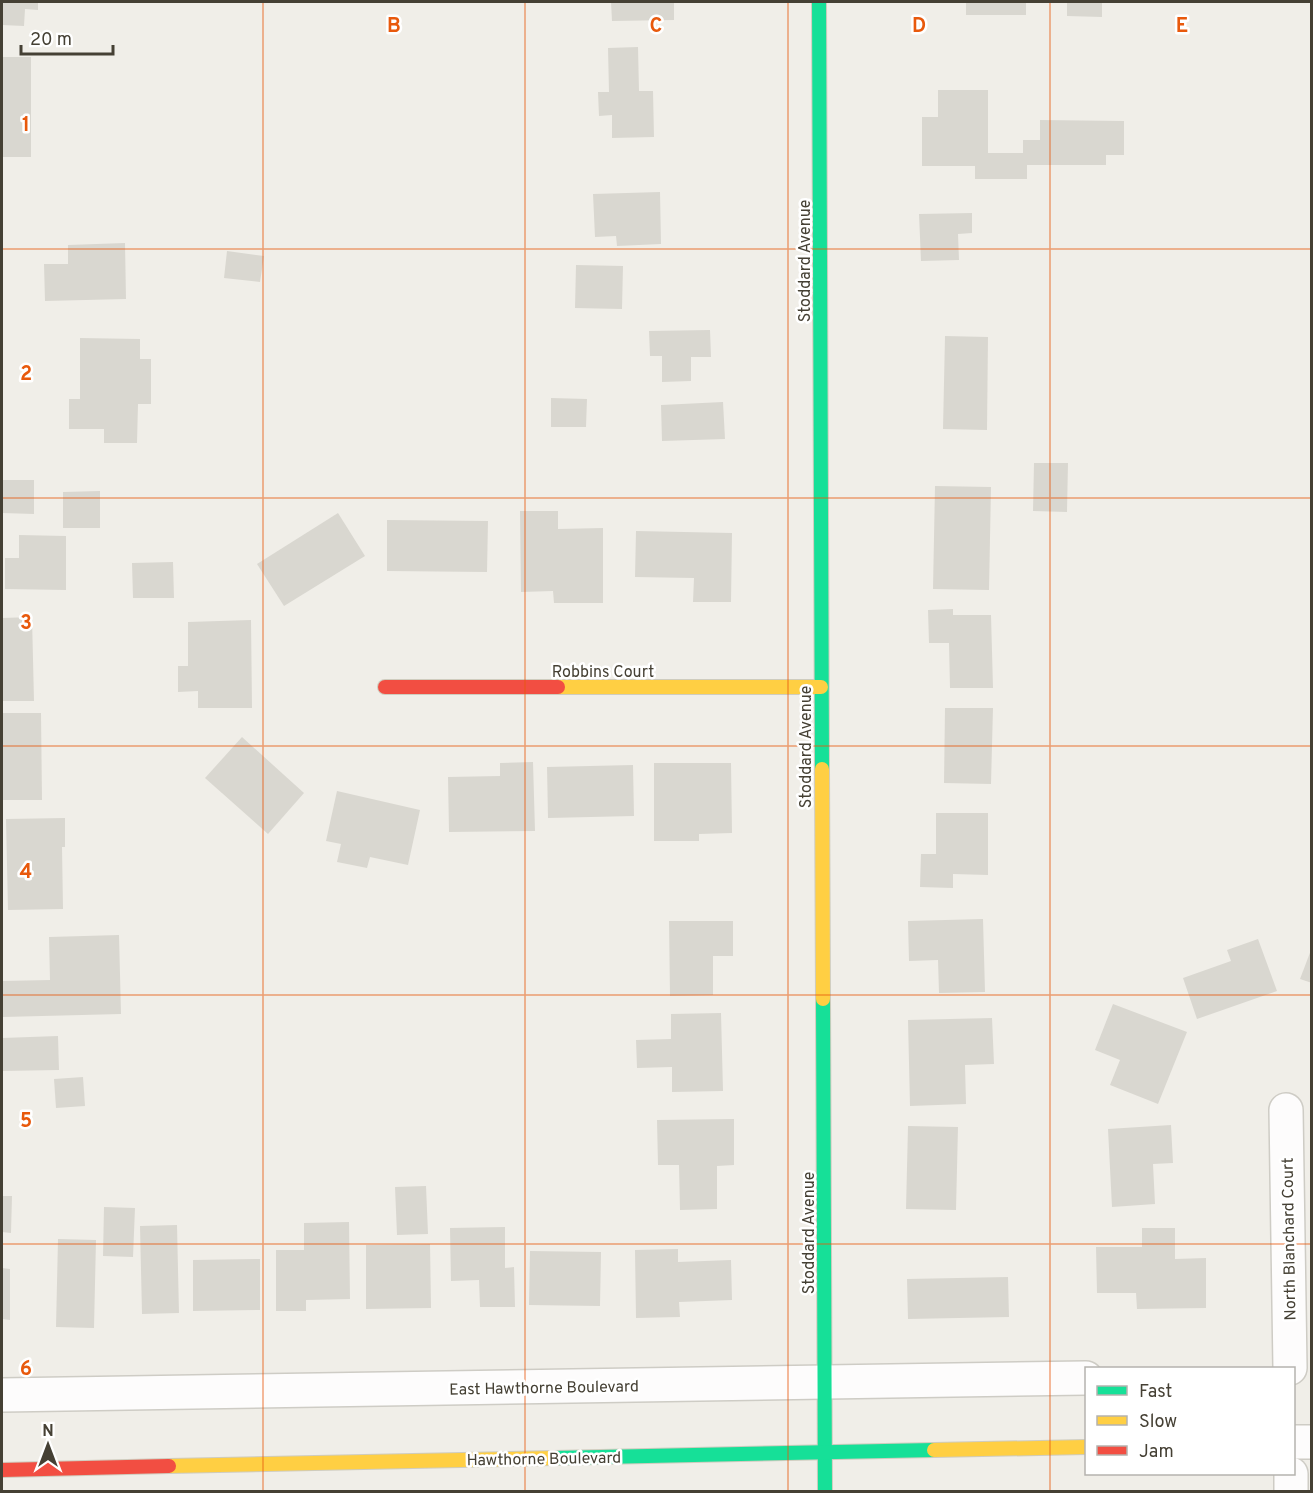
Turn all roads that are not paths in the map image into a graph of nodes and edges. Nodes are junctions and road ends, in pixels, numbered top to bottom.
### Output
1 (819, 2) edge
2 (385, 687) dead end
3 (821, 687) junction
4 (1286, 1110) dead end
5 (1290, 1367) edge
6 (1311, 1373) edge
7 (1295, 1374) edge
8 (1085, 1378) edge
9 (825, 1383) junction
10 (2, 1395) edge
11 (1295, 1442) edge
12 (1311, 1442) edge
13 (1085, 1447) edge
14 (824, 1452) junction
15 (2, 1470) edge
16 (1291, 1475) edge
17 (825, 1491) edge
18 (1291, 1491) edge

1 - 3 street, Stoddard Avenue
2 - 3 street, Robbins Court
3 - 9 street, Stoddard Avenue
4 - 5 street, North Blanchard Court
6 - 7 street
8 - 9 street, East Hawthorne Boulevard
9 - 10 street, East Hawthorne Boulevard
9 - 14 street, Stoddard Avenue
11 - 12 street
13 - 14 street, Hawthorne Boulevard
14 - 15 street, Hawthorne Boulevard
14 - 17 street, Stoddard Avenue
16 - 18 street

